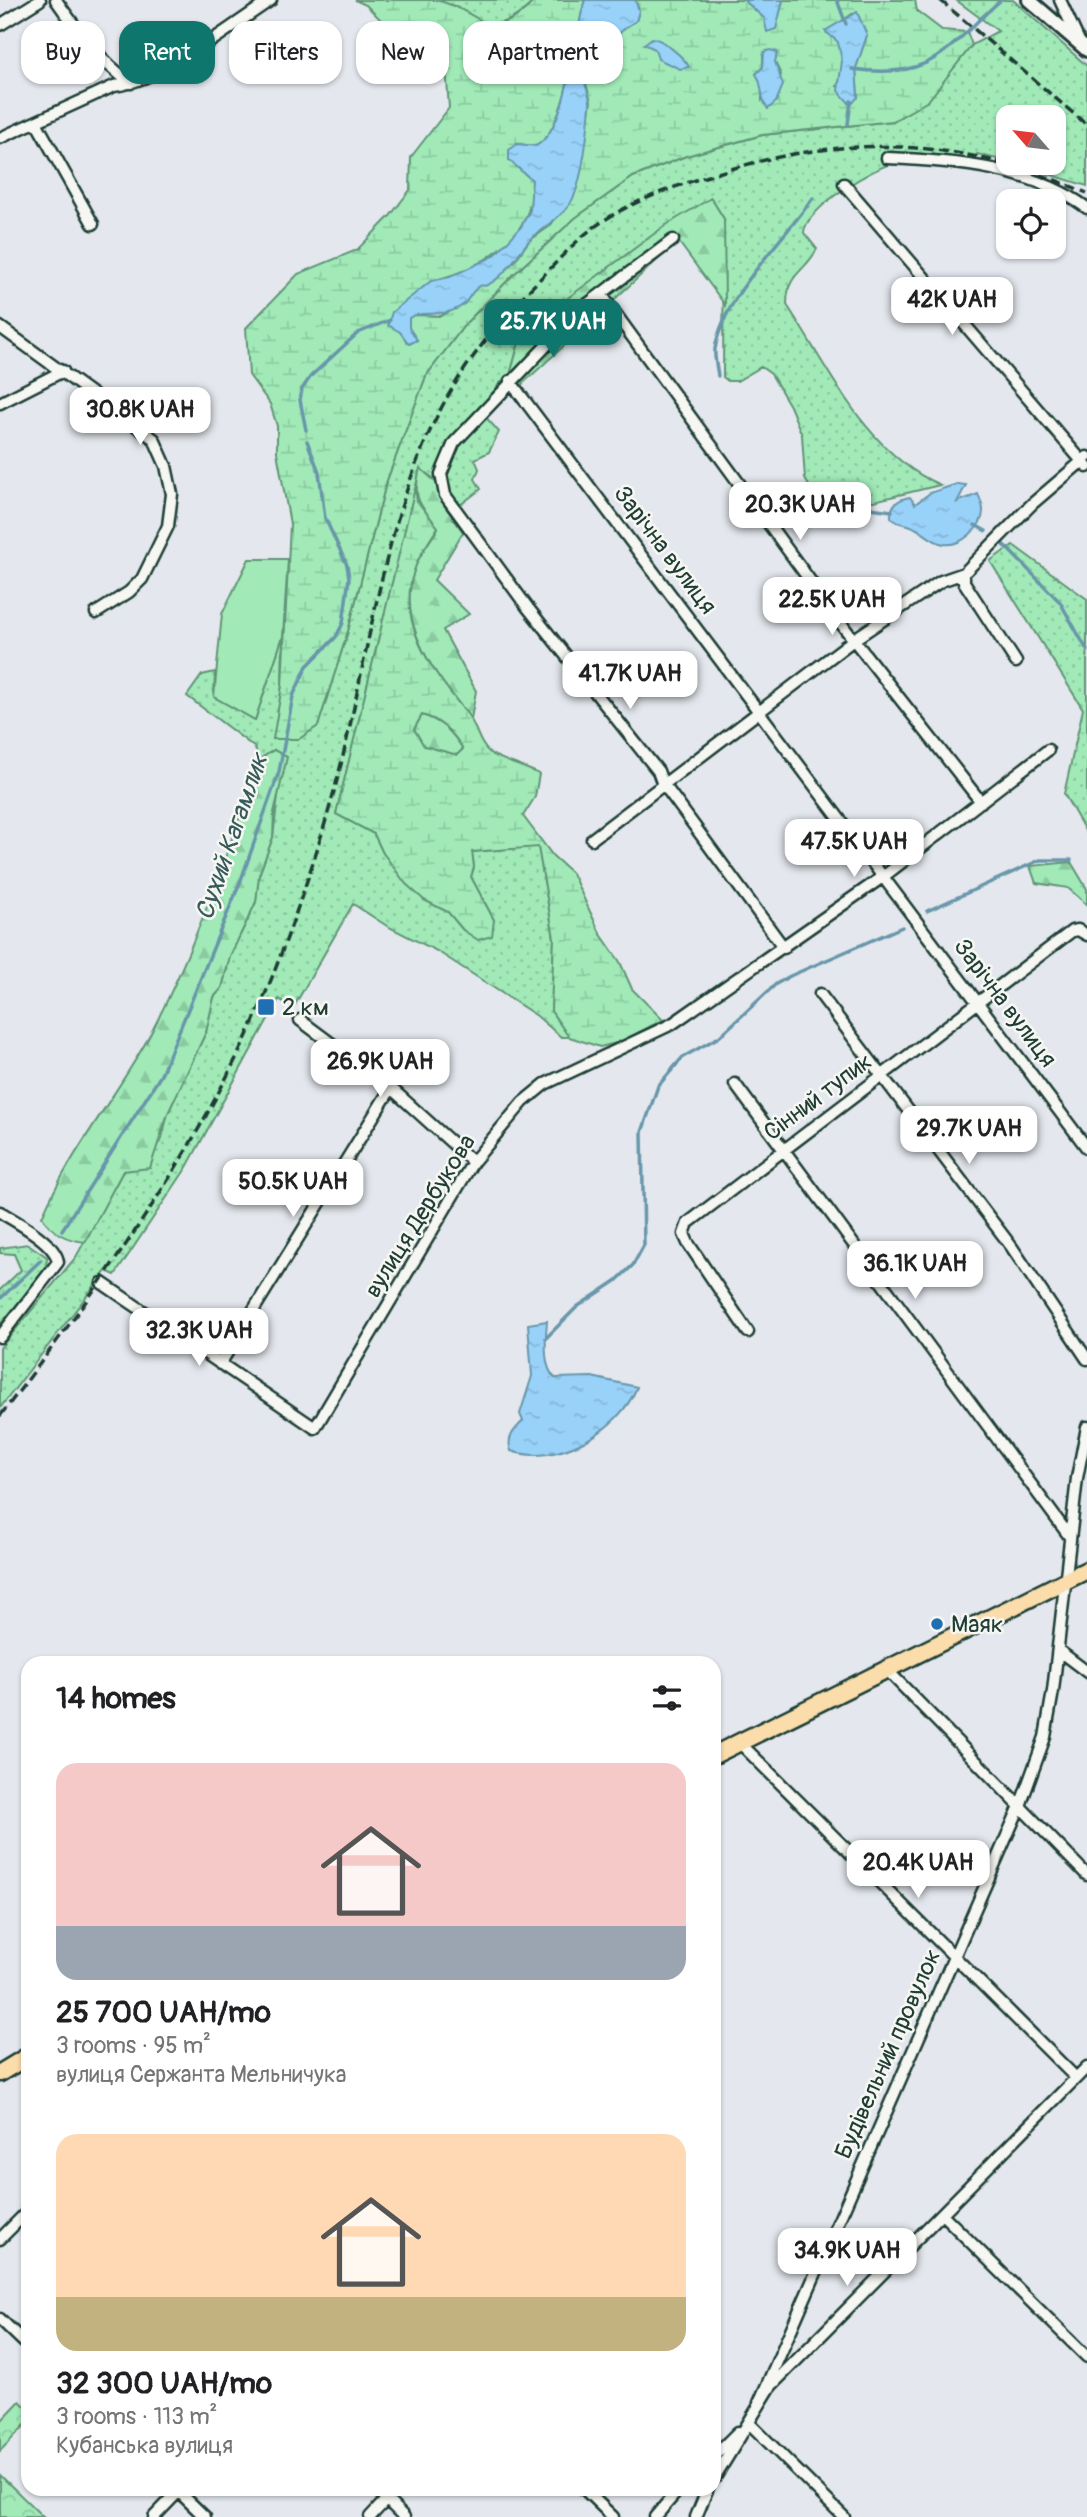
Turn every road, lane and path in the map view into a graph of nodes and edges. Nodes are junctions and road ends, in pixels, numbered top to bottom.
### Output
1 (40, 0) edge
2 (56, 0) edge
3 (271, 0) edge
4 (1060, 0) edge
5 (1032, 2) edge
6 (0, 26) edge
7 (215, 36) edge
8 (1084, 47) edge
9 (119, 71) edge
10 (125, 84) edge
11 (36, 122) junction
12 (0, 138) edge
13 (887, 158) dead end
14 (844, 184) dead end
15 (1087, 208) edge
16 (93, 224) dead end
17 (673, 240) dead end
18 (601, 294) junction
19 (0, 327) edge
20 (63, 371) junction
21 (510, 381) junction
22 (0, 403) edge
23 (1085, 462) edge
24 (964, 573) junction
25 (96, 613) dead end
26 (856, 638) junction
27 (1016, 662) dead end
28 (759, 710) junction
29 (1048, 750) dead end
30 (662, 782) junction
31 (981, 802) junction
32 (592, 839) dead end
33 (884, 876) junction
34 (1082, 933) edge
35 (784, 948) junction
36 (820, 994) dead end
37 (978, 1002) junction
38 (300, 1020) dead end
39 (880, 1076) junction
40 (735, 1084) dead end
41 (391, 1088) junction
42 (1087, 1148) edge
43 (783, 1150) junction
44 (473, 1163) junction
45 (0, 1212) edge
46 (102, 1283) dead end
47 (748, 1332) dead end
48 (0, 1337) edge
49 (1087, 1359) edge
50 (220, 1364) junction
51 (1087, 1427) edge
52 (1070, 1537) junction
53 (1087, 1570) edge
54 (1065, 1582) junction
55 (1058, 1650) junction
56 (887, 1671) junction
57 (1087, 1672) edge
58 (740, 1743) junction
59 (721, 1752) edge
60 (1020, 1806) junction
61 (1087, 1875) edge
62 (954, 1957) junction
63 (21, 2060) edge
64 (1087, 2067) edge
65 (0, 2073) edge
66 (1076, 2078) junction
67 (942, 2214) junction
68 (21, 2218) edge
69 (0, 2239) edge
70 (0, 2319) edge
71 (21, 2339) edge
72 (1087, 2357) edge
73 (759, 2403) junction
74 (749, 2423) junction
75 (721, 2449) edge
76 (721, 2468) edge
77 (171, 2496) edge
78 (182, 2496) edge
79 (383, 2496) edge
80 (390, 2496) edge
81 (591, 2496) edge
82 (673, 2496) edge
83 (705, 2496) edge
84 (387, 2500) junction
85 (154, 2517) edge
86 (205, 2517) edge
87 (370, 2517) edge
88 (404, 2517) edge
89 (613, 2517) edge
90 (655, 2517) edge
91 (696, 2517) edge
92 (844, 2517) edge

1 - 6 street
2 - 9 street
3 - 7 street
4 - 8 street
5 - 8 street
10 - 11 street
11 - 12 street
11 - 16 street
13 - 15 street
14 - 23 street
17 - 18 street
18 - 21 street
18 - 26 street
19 - 20 street
20 - 22 street
20 - 25 street
21 - 28 street, Зарічна вулиця
21 - 30 street
23 - 24 street
24 - 26 street
24 - 27 street
26 - 28 street
26 - 31 street
28 - 30 street
28 - 33 street, Зарічна вулиця
29 - 31 street, вулиця Дербукова
30 - 32 street
30 - 35 street
31 - 33 street, вулиця Дербукова
33 - 35 street, вулиця Дербукова
33 - 37 street, Зарічна вулиця
34 - 37 street, Сінний тупик
35 - 44 street, вулиця Дербукова
36 - 39 street
37 - 39 street, Сінний тупик
37 - 42 street, Зарічна вулиця
38 - 41 street
39 - 43 street, Сінний тупик
39 - 49 street
40 - 43 street
41 - 44 street
41 - 50 street
43 - 47 street, Сінний тупик
43 - 52 street
44 - 50 street, вулиця Дербукова
45 - 48 street
46 - 50 street
51 - 52 street, Будівельний провулок
52 - 54 street, Будівельний провулок
53 - 54 main road
54 - 55 street, Будівельний провулок
54 - 56 main road
55 - 57 street
55 - 60 street, Будівельний провулок
56 - 58 main road
56 - 60 street
58 - 59 main road
58 - 62 street
60 - 61 street
60 - 62 street, Будівельний провулок
62 - 66 street
62 - 73 street, Будівельний провулок
63 - 65 main road
64 - 66 street
66 - 67 street
67 - 72 street
67 - 73 street
68 - 69 street
70 - 71 street
73 - 74 street
74 - 75 street
74 - 76 street
74 - 92 street
77 - 85 street
78 - 86 street
79 - 84 street
80 - 84 street
81 - 89 street
82 - 90 street
83 - 91 street
84 - 87 street
84 - 88 street

